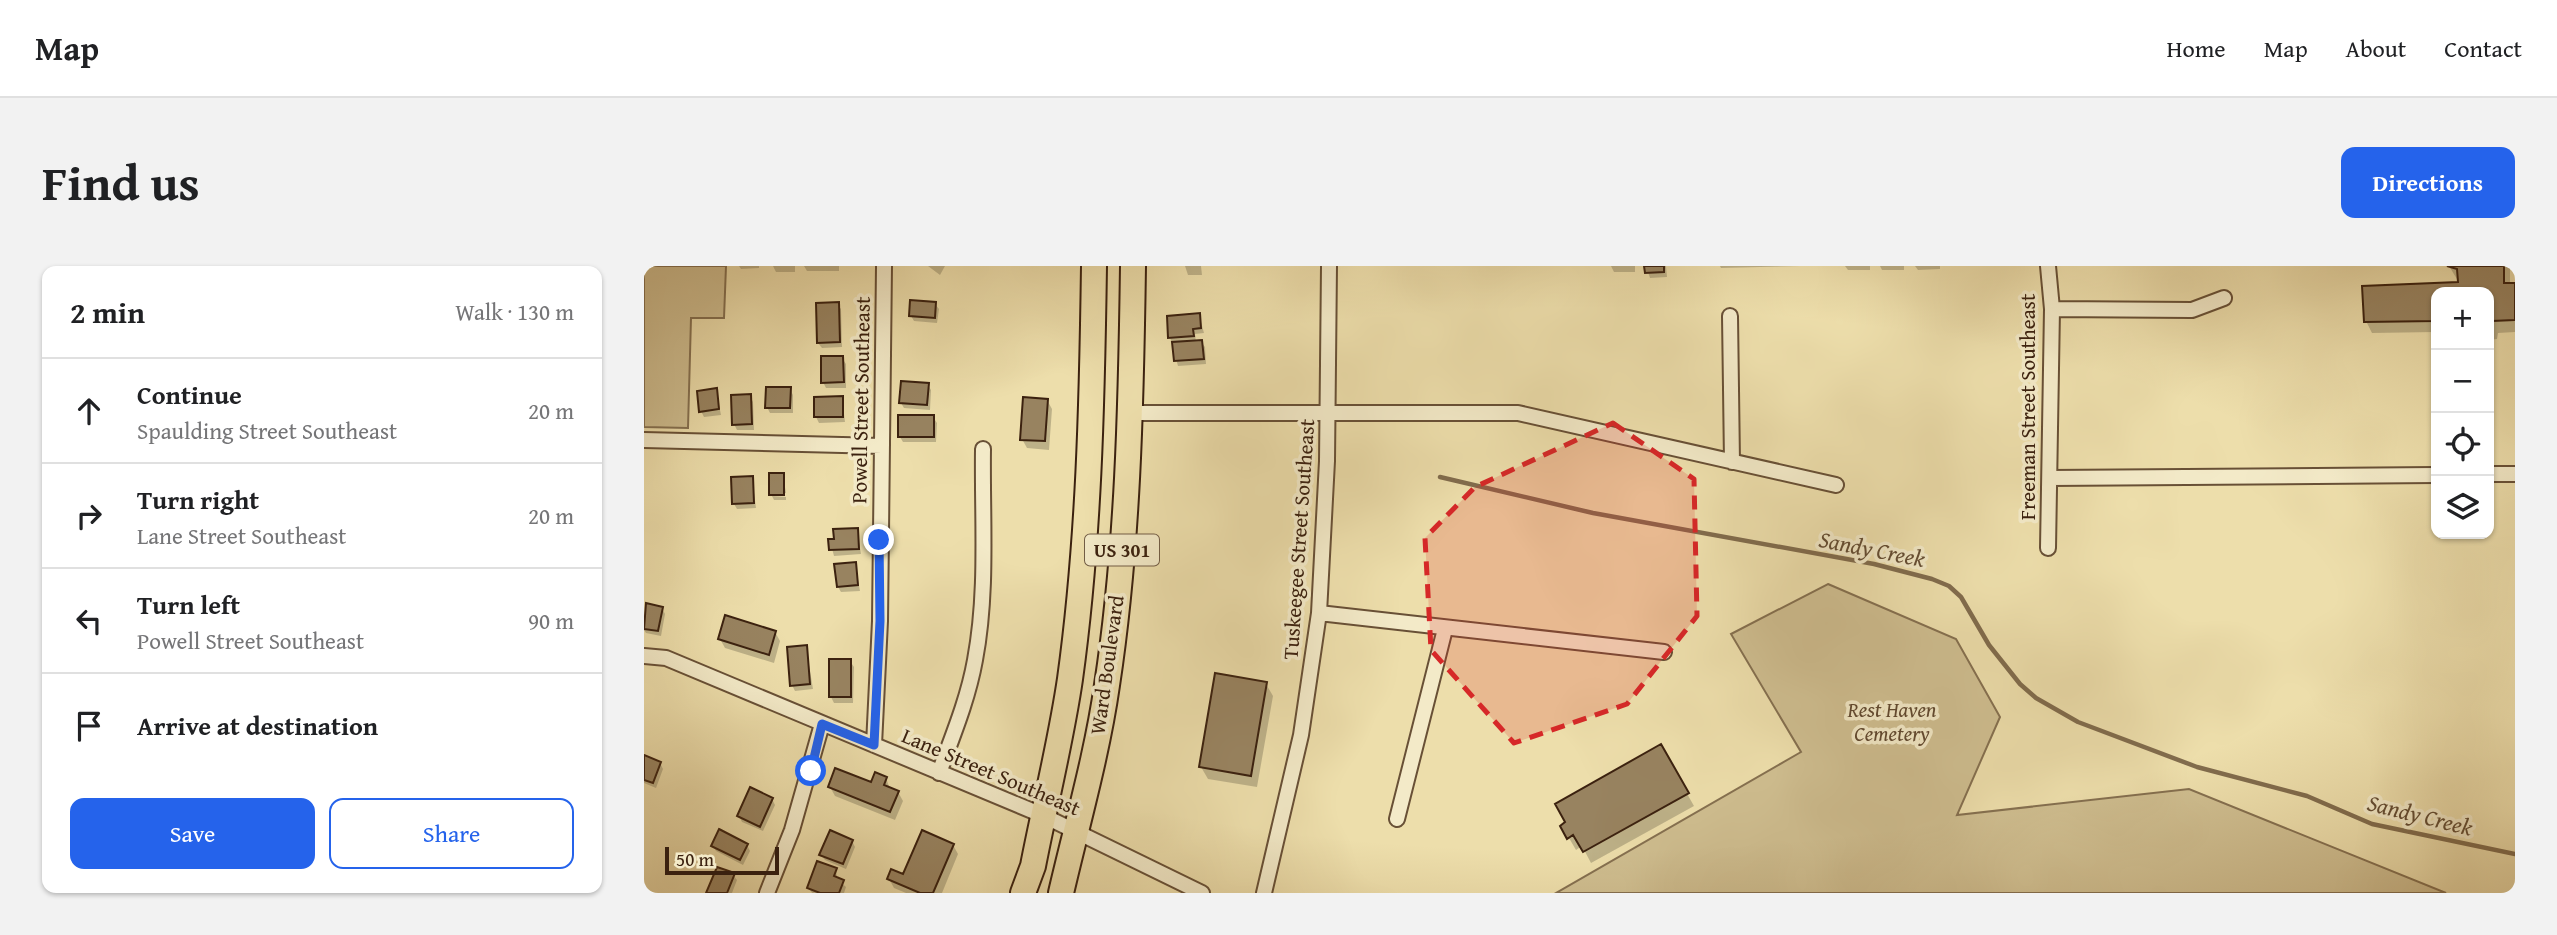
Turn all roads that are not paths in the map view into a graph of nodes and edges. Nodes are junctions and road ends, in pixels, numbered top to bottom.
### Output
1 (884, 266) edge
2 (1094, 266) edge
3 (1133, 266) edge
4 (1329, 266) edge
5 (2048, 266) edge
6 (2224, 298) dead end
7 (2052, 309) junction
8 (1730, 316) dead end
9 (1129, 412) junction
10 (1329, 414) junction
11 (644, 440) edge
12 (882, 446) junction
13 (983, 449) dead end
14 (1732, 462) junction
15 (2494, 474) edge
16 (2515, 474) edge
17 (2431, 475) edge
18 (2050, 478) junction
19 (1836, 485) dead end
20 (2048, 548) dead end
21 (1319, 613) junction
22 (1445, 629) junction
23 (1664, 652) dead end
24 (644, 656) edge
25 (822, 724) junction
26 (874, 745) junction
27 (939, 772) junction
28 (1042, 815) junction
29 (1397, 819) dead end
30 (1076, 831) junction
31 (767, 893) edge
32 (1023, 893) edge
33 (1061, 893) edge
34 (1202, 893) edge
35 (1264, 893) edge

1 - 12 street, Powell Street Southeast
2 - 28 highway, Ward Boulevard / US 301
3 - 9 highway, Ward Boulevard / US 301
4 - 10 street, Tuskeegee Street Southeast
5 - 7 street, Freeman Street Southeast
6 - 7 street
7 - 18 street, Freeman Street Southeast
8 - 14 street
9 - 10 street
9 - 30 highway, Ward Boulevard / US 301
10 - 14 street
10 - 21 street, Tuskeegee Street Southeast
11 - 12 street
12 - 26 street, Powell Street Southeast
13 - 27 street
14 - 19 street
15 - 16 street
17 - 18 street
18 - 20 street, Freeman Street Southeast
21 - 22 street
21 - 35 street, Tuskeegee Street Southeast
22 - 23 street
22 - 29 street
24 - 25 street, Lane Street Southeast
25 - 26 street, Lane Street Southeast
25 - 31 street
26 - 27 street, Lane Street Southeast
27 - 28 street, Lane Street Southeast
28 - 30 street, Lane Street Southeast
28 - 32 highway, Ward Boulevard / US 301
30 - 33 highway, Ward Boulevard / US 301
30 - 34 street, Lane Street Southeast

